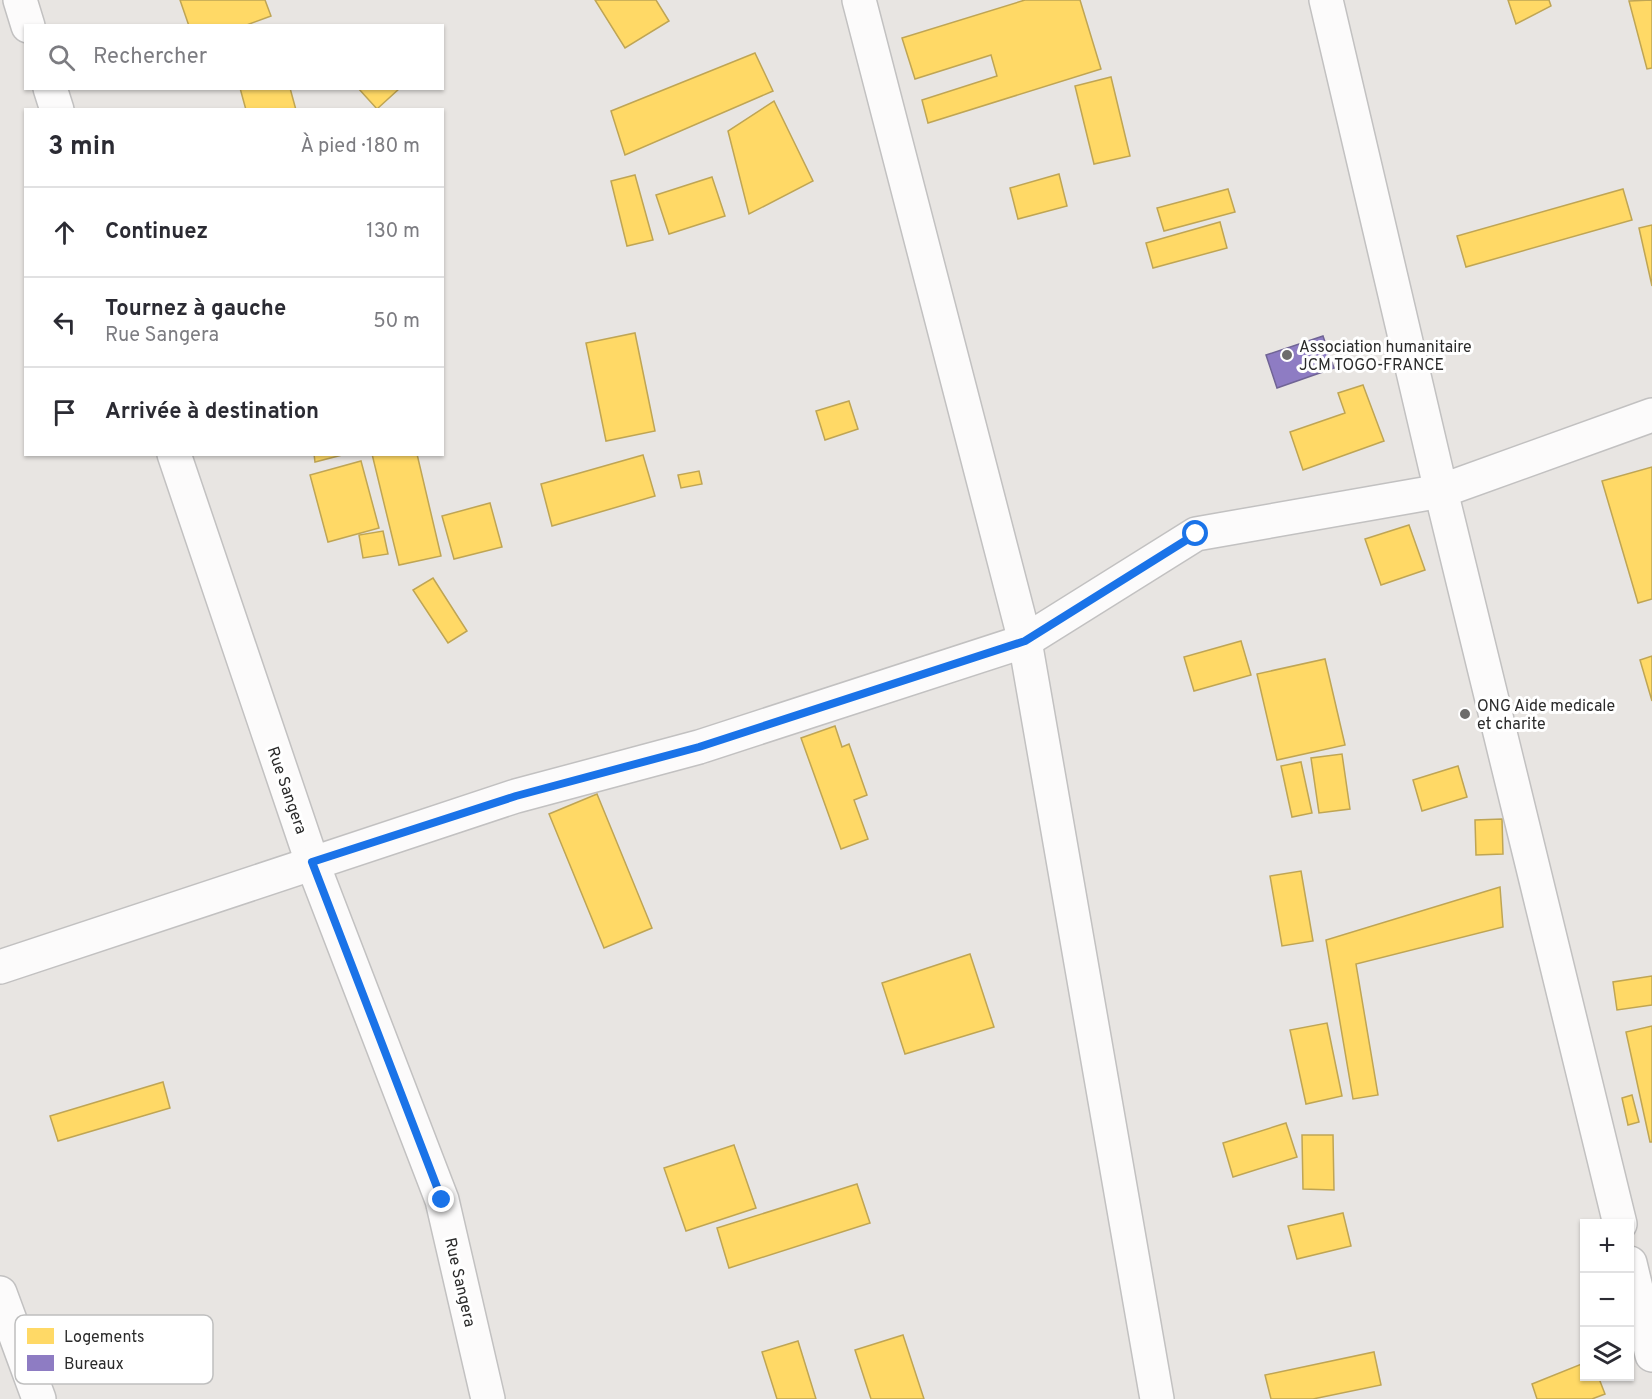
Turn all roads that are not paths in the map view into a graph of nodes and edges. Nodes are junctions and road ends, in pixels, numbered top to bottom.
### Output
1 (20, 0) edge
2 (860, 0) edge
3 (1326, 0) edge
4 (27, 24) edge
5 (51, 90) edge
6 (56, 108) edge
7 (1652, 415) edge
8 (175, 456) edge
9 (1441, 490) junction
10 (1025, 641) junction
11 (312, 862) junction
12 (0, 968) edge
13 (1619, 1219) edge
14 (1632, 1273) edge
15 (0, 1293) edge
16 (15, 1334) edge
17 (1652, 1355) edge
18 (33, 1384) edge
19 (39, 1399) edge
20 (488, 1399) edge
21 (1157, 1399) edge

1 - 4 street
2 - 10 street
3 - 9 street
5 - 6 street
7 - 9 street
8 - 11 street, Rue Sangera
9 - 10 street
9 - 13 street
10 - 11 street
10 - 21 street
11 - 12 street
11 - 20 street, Rue Sangera
14 - 17 street
15 - 16 street
18 - 19 street

